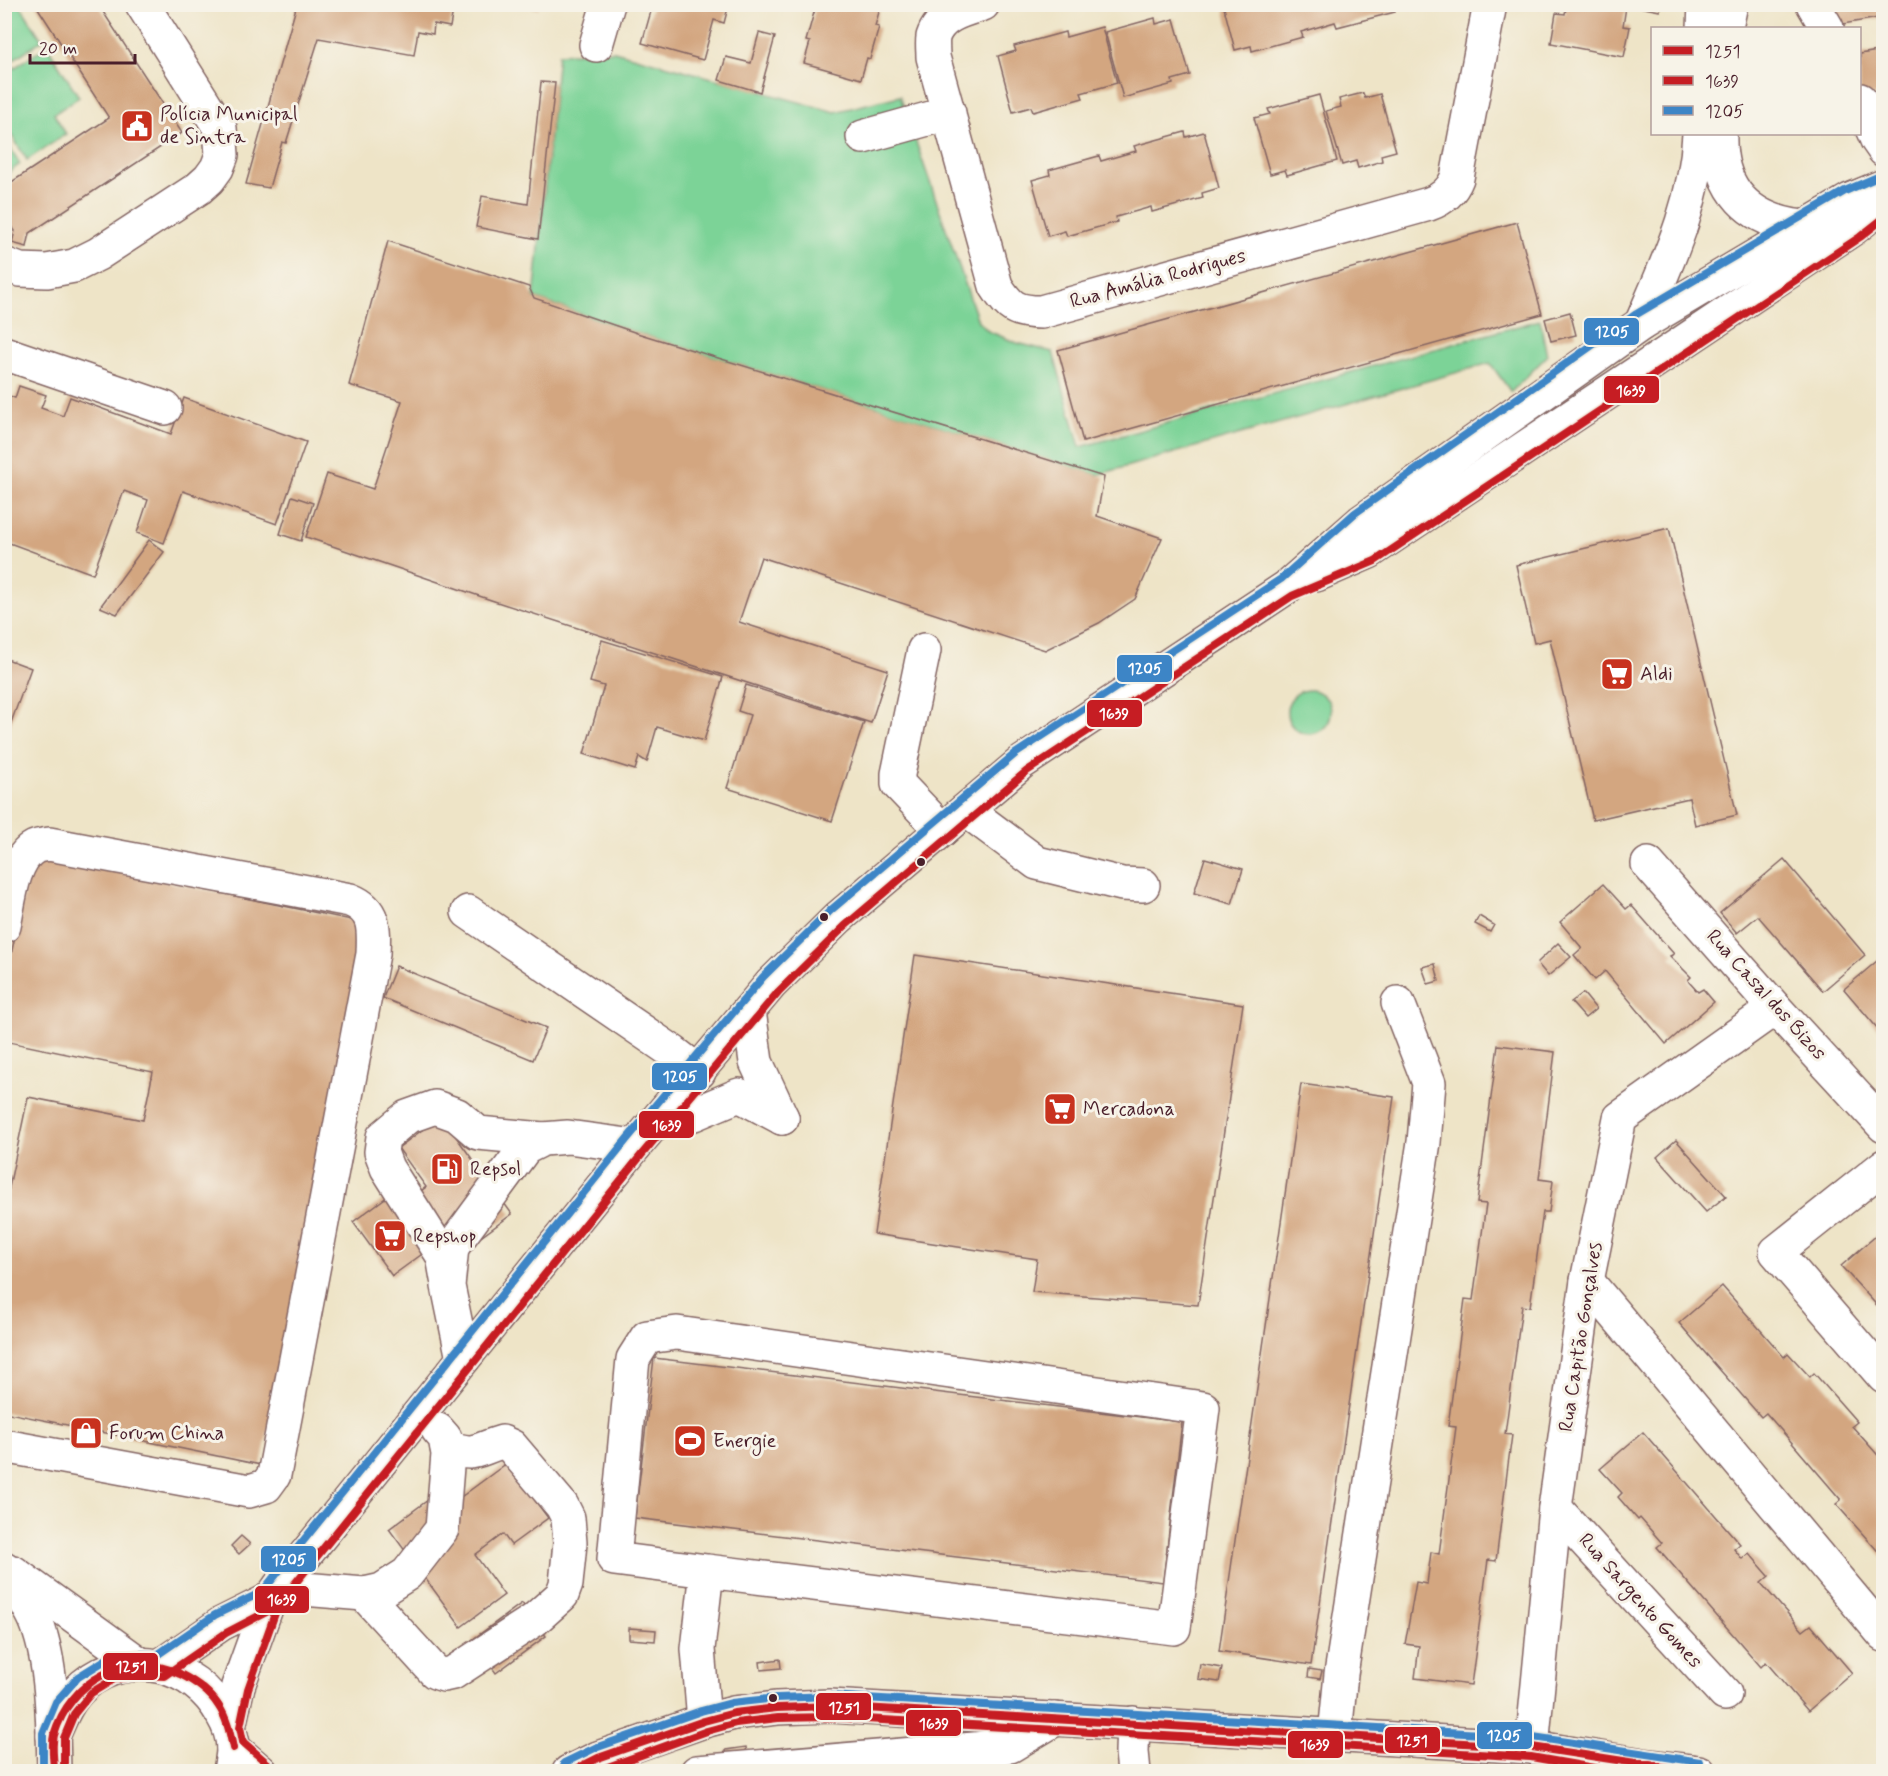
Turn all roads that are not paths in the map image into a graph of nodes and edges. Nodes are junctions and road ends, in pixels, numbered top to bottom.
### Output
1 (142, 4) edge
2 (608, 4) edge
3 (983, 4) edge
4 (1490, 4) edge
5 (1705, 4) edge
6 (1731, 4) edge
7 (1814, 4) edge
8 (1704, 27) edge
9 (1726, 27) edge
10 (1826, 27) edge
11 (596, 45) dead end
12 (1861, 102) edge
13 (949, 113) junction
14 (1699, 135) edge
15 (1720, 135) edge
16 (863, 138) dead end
17 (1884, 150) edge
18 (1884, 186) edge
19 (1884, 204) edge
20 (1803, 227) junction
21 (4, 264) edge
22 (1641, 324) junction
23 (4, 353) edge
24 (165, 408) dead end
25 (1287, 587) junction
26 (924, 650) dead end
27 (954, 820) junction
28 (1648, 864) dead end
29 (1143, 885) dead end
30 (468, 912) dead end
31 (4, 926) edge
32 (1398, 1003) dead end
33 (1775, 1008) junction
34 (749, 1011) junction
35 (699, 1072) junction
36 (657, 1121) junction
37 (1884, 1126) edge
38 (543, 1139) junction
39 (635, 1146) junction
40 (1884, 1166) edge
41 (1587, 1281) junction
42 (448, 1286) junction
43 (463, 1359) junction
44 (1884, 1377) edge
45 (422, 1410) junction
46 (4, 1446) edge
47 (447, 1447) junction
48 (1555, 1508) junction
49 (4, 1567) edge
50 (706, 1571) junction
51 (274, 1594) junction
52 (364, 1594) junction
53 (1884, 1635) edge
54 (150, 1665) junction
55 (1725, 1694) dead end
56 (1055, 1719) junction
57 (704, 1721) junction
58 (1133, 1723) junction
59 (1335, 1735) junction
60 (53, 1736) junction
61 (1532, 1747) junction
62 (231, 1749) edge
63 (826, 1766) edge
64 (54, 1772) edge
65 (261, 1772) edge
66 (569, 1772) edge
67 (697, 1772) edge
68 (1134, 1772) edge
69 (1699, 1772) edge

1 - 21 street
2 - 11 street
3 - 13 street, Rua Amália Rodrigues
4 - 13 street, Rua Amália Rodrigues
5 - 8 street
6 - 9 street
7 - 10 street
12 - 17 street
13 - 16 street
14 - 22 street
15 - 20 street
18 - 20 street
19 - 25 street
20 - 22 street
22 - 25 street
23 - 24 street
25 - 27 street
26 - 27 street
27 - 29 street
27 - 34 street
28 - 33 street, Rua Casal dos Bizos
30 - 35 street
31 - 46 street
32 - 59 street
33 - 37 street, Rua Casal dos Bizos
33 - 41 street, Rua Capitão Gonçalves
34 - 35 street
34 - 36 street
35 - 36 street
36 - 39 street
38 - 39 street
38 - 42 street
38 - 42 street
39 - 43 street
40 - 44 street
41 - 48 street, Rua Capitão Gonçalves
41 - 53 street
42 - 43 street
43 - 45 street
45 - 47 street
45 - 51 street
47 - 52 street
47 - 52 street
48 - 55 street, Rua Sargento Gomes
48 - 61 street, Rua Capitão Gonçalves
49 - 54 street
49 - 60 street
50 - 50 street
50 - 57 street
51 - 52 street
51 - 54 street
51 - 62 street
54 - 60 street
54 - 62 street
56 - 57 street
56 - 58 street
56 - 63 street
57 - 66 street
58 - 59 street
58 - 68 street
59 - 61 street
60 - 64 street
61 - 69 street
62 - 65 street
63 - 67 street

